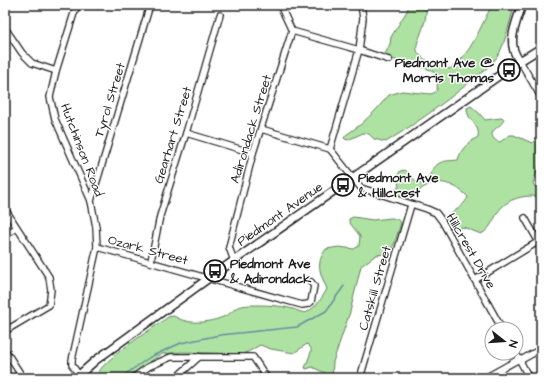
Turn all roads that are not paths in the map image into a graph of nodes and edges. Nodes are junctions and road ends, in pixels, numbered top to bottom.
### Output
1 (79, 5) edge
2 (150, 5) edge
3 (280, 5) edge
4 (361, 5) edge
5 (522, 5) edge
6 (220, 15) dead end
7 (5, 28) edge
8 (292, 31) junction
9 (541, 48) edge
10 (359, 50) junction
11 (389, 60) dead end
12 (520, 61) junction
13 (56, 71) junction
14 (541, 97) edge
15 (261, 129) junction
16 (186, 133) junction
17 (330, 149) junction
18 (253, 153) junction
19 (353, 178) junction
20 (91, 201) junction
21 (411, 204) junction
22 (5, 209) edge
23 (525, 218) dead end
24 (16, 228) junction
25 (5, 235) edge
26 (540, 242) edge
27 (97, 247) junction
28 (151, 261) junction
29 (234, 261) junction
30 (209, 278) junction
31 (475, 280) junction
32 (311, 282) dead end
33 (498, 321) edge
34 (5, 331) edge
35 (541, 349) edge
36 (5, 350) edge
37 (200, 357) junction
38 (524, 358) edge
39 (515, 361) edge
40 (520, 361) edge
41 (79, 377) edge
42 (23, 378) edge
43 (133, 378) edge
44 (179, 378) edge
45 (267, 378) edge
46 (360, 378) edge
47 (485, 378) edge
48 (529, 378) edge

1 - 13 street, Hutchinson Road
2 - 20 street, Tyrol Street
3 - 8 street
4 - 10 street
5 - 12 main road
6 - 16 street, Gearhart Street
7 - 13 street
8 - 10 street
8 - 15 street, Adirondack Street
9 - 12 main road, Piedmont Avenue
10 - 11 street
10 - 17 street
12 - 14 street
12 - 19 main road, Piedmont Avenue
13 - 20 street, Hutchinson Road
15 - 17 street
15 - 18 street, Adirondack Street
16 - 18 street
16 - 28 street, Gearhart Street
17 - 19 street, Hillcrest Drive
18 - 29 street, Adirondack Street
19 - 21 street, Hillcrest Drive
19 - 29 main road, Piedmont Avenue
20 - 27 street, Hutchinson Road
21 - 31 street, Hillcrest Drive
21 - 46 street, Catskill Street
22 - 24 street
23 - 26 street
24 - 25 street
24 - 34 street
26 - 31 street
27 - 28 street, Ozark Street
27 - 41 street, Hutchinson Road
28 - 30 street, Ozark Street
29 - 30 main road, Piedmont Avenue
30 - 32 street, Ozark Street
30 - 41 main road, Piedmont Avenue
31 - 33 street, Hillcrest Drive
35 - 38 street
36 - 42 street
37 - 43 street
37 - 44 street
37 - 45 street
39 - 47 street
40 - 48 street

